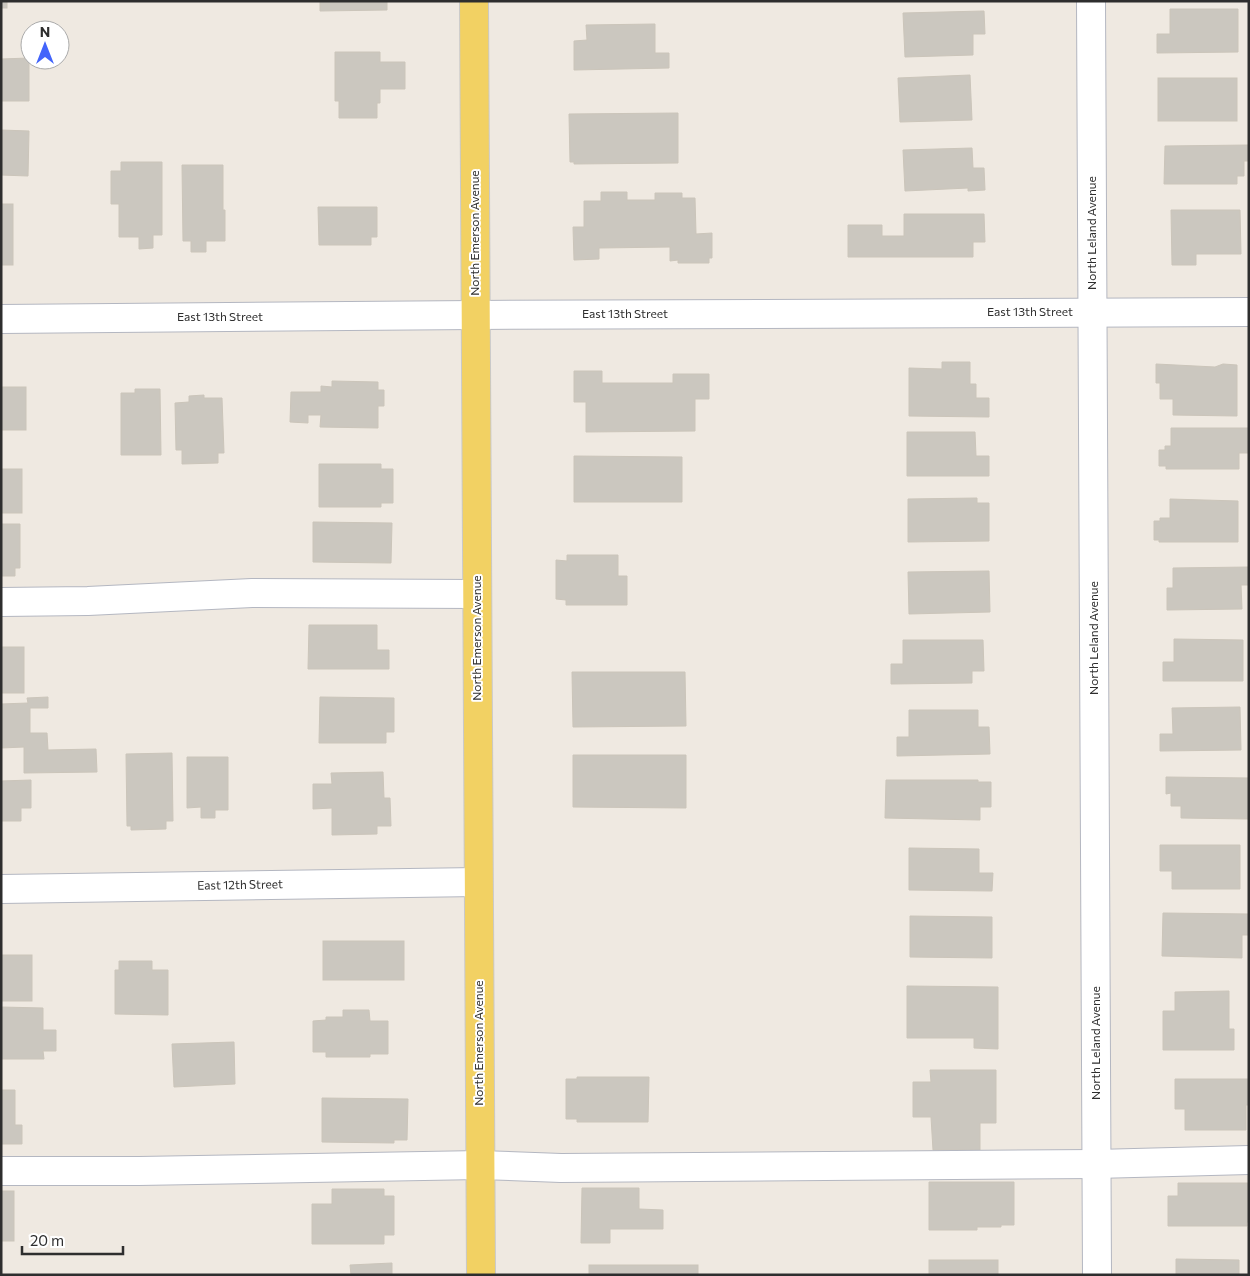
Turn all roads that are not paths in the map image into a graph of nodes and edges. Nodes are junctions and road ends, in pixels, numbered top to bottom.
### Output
1 (474, 1) edge
2 (1091, 1) edge
3 (1092, 312) junction
4 (1249, 312) edge
5 (476, 315) junction
6 (1, 318) edge
7 (477, 594) junction
8 (1, 602) edge
9 (478, 882) junction
10 (1, 889) edge
11 (1249, 1160) edge
12 (1096, 1164) junction
13 (480, 1165) junction
14 (1, 1171) edge
15 (480, 1275) edge
16 (1097, 1275) edge

1 - 5 main road, North Emerson Avenue
2 - 3 street, North Leland Avenue
3 - 4 street, East 13th Street
3 - 5 street, East 13th Street
3 - 12 street, North Leland Avenue
5 - 6 street, East 13th Street
5 - 7 main road, North Emerson Avenue
7 - 8 street
7 - 9 main road, North Emerson Avenue
9 - 10 street, East 12th Street
9 - 13 main road, North Emerson Avenue
11 - 12 street
12 - 13 street
12 - 16 street, North Leland Avenue
13 - 14 street
13 - 15 main road, North Emerson Avenue

